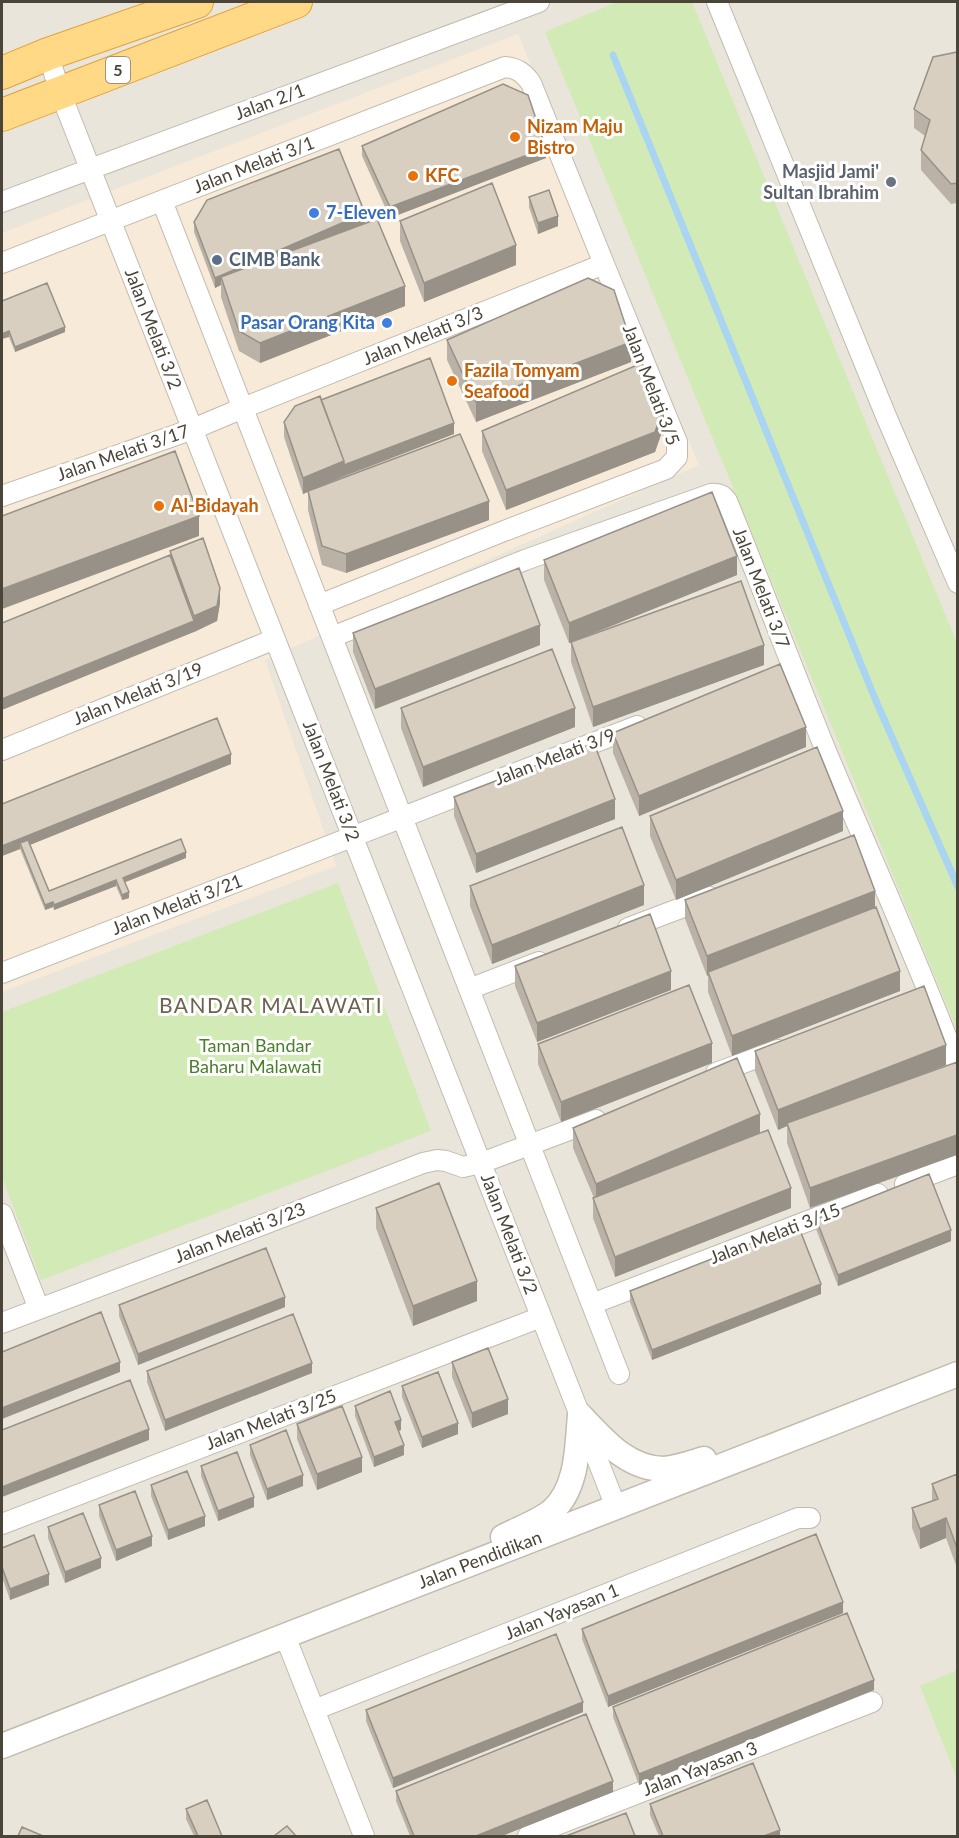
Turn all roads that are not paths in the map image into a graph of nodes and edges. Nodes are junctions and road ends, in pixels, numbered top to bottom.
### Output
1 (197, 2) edge
2 (296, 2) edge
3 (539, 2) edge
4 (717, 2) edge
5 (48, 54) junction
6 (506, 67) joint
7 (2, 73) edge
8 (60, 92) junction
9 (2, 115) edge
10 (91, 169) junction
11 (162, 201) junction
12 (2, 202) edge
13 (111, 220) junction
14 (2, 263) edge
15 (603, 264) junction
16 (243, 408) junction
17 (193, 429) junction
18 (2, 496) edge
19 (957, 583) edge
20 (319, 605) junction
21 (332, 637) junction
22 (276, 639) junction
23 (651, 720) edge
24 (2, 750) edge
25 (401, 816) junction
26 (353, 837) junction
27 (864, 839) junction
28 (842, 847) edge
29 (732, 889) edge
30 (611, 935) edge
31 (556, 956) edge
32 (2, 973) edge
33 (469, 989) junction
34 (930, 993) junction
35 (908, 1001) edge
36 (797, 1043) edge
37 (957, 1067) edge
38 (694, 1082) edge
39 (618, 1112) edge
40 (530, 1146) junction
41 (481, 1163) junction
42 (957, 1164) edge
43 (2, 1214) edge
44 (592, 1304) junction
45 (39, 1309) junction
46 (541, 1317) junction
47 (2, 1323) edge
48 (619, 1374) dead end
49 (957, 1374) edge
50 (580, 1415) junction
51 (771, 1447) junction
52 (616, 1507) junction
53 (810, 1518) dead end
54 (2, 1524) edge
55 (442, 1575) junction
56 (285, 1636) junction
57 (872, 1702) dead end
58 (314, 1710) junction
59 (2, 1746) edge
60 (364, 1836) edge
61 (528, 1836) edge

1 - 5 highway, 5
2 - 8 highway, 5
3 - 10 street, Jalan 2/1
4 - 19 street
5 - 7 highway, 5
5 - 8 street, Jalan Melati 3/2
6 - 11 street, Jalan Melati 3/1
6 - 15 street, Jalan Melati 3/5
8 - 9 highway, 5
8 - 10 street, Jalan Melati 3/2
10 - 12 street, Jalan 2/1
10 - 13 street, Jalan Melati 3/2
11 - 13 street, Jalan Melati 3/1
11 - 16 street
13 - 14 street, Jalan Melati 3/1
13 - 17 street, Jalan Melati 3/2
15 - 16 street, Jalan Melati 3/3
15 - 20 street, Jalan Melati 3/5
16 - 17 street, Jalan Melati 3/17
16 - 20 street
17 - 18 street, Jalan Melati 3/17
17 - 22 street, Jalan Melati 3/2
20 - 21 street
21 - 25 street
21 - 27 street, Jalan Melati 3/7
22 - 24 street, Jalan Melati 3/19
22 - 26 street, Jalan Melati 3/2
23 - 25 street, Jalan Melati 3/9
25 - 26 street, Jalan Melati 3/9
25 - 33 street
26 - 32 street, Jalan Melati 3/21
26 - 41 street, Jalan Melati 3/2
27 - 28 street
27 - 34 street, Jalan Melati 3/7
29 - 30 street
31 - 33 street
33 - 40 street
34 - 35 street
34 - 37 street, Jalan Melati 3/7
36 - 38 street
39 - 40 street, Jalan Melati 3/23
40 - 41 street, Jalan Melati 3/23
40 - 44 street
41 - 45 street, Jalan Melati 3/23
41 - 46 street, Jalan Melati 3/2
42 - 44 street, Jalan Melati 3/15
43 - 45 street
44 - 48 street
45 - 47 street, Jalan Melati 3/23
46 - 50 street, Jalan Melati 3/2
46 - 54 street, Jalan Melati 3/25
49 - 51 street, Jalan Pendidikan
50 - 51 street
50 - 52 street, Jalan Melati 3/2
50 - 55 street
51 - 52 street, Jalan Pendidikan
52 - 55 street, Jalan Pendidikan
53 - 58 street, Jalan Yayasan 1
55 - 56 street, Jalan Pendidikan
56 - 58 street
56 - 59 street, Jalan Pendidikan
57 - 61 street, Jalan Yayasan 3
58 - 60 street

